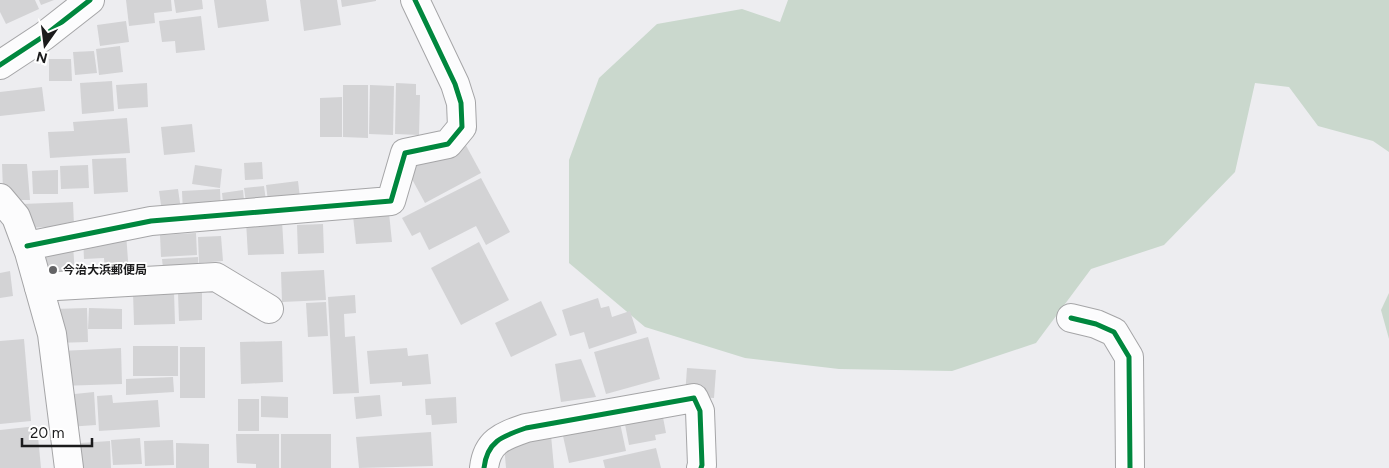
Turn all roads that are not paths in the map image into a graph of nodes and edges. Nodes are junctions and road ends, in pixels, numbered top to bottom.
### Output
1 (90, 0) edge
2 (415, 0) edge
3 (0, 65) edge
4 (0, 198) edge
5 (27, 246) junction
6 (39, 287) junction
7 (269, 309) dead end
8 (1071, 318) dead end
9 (69, 468) edge
10 (484, 468) edge
11 (700, 468) edge
12 (1130, 468) edge

1 - 3 street
2 - 5 street
4 - 5 street
5 - 6 street
6 - 7 street
6 - 9 street
8 - 12 street
10 - 11 street

